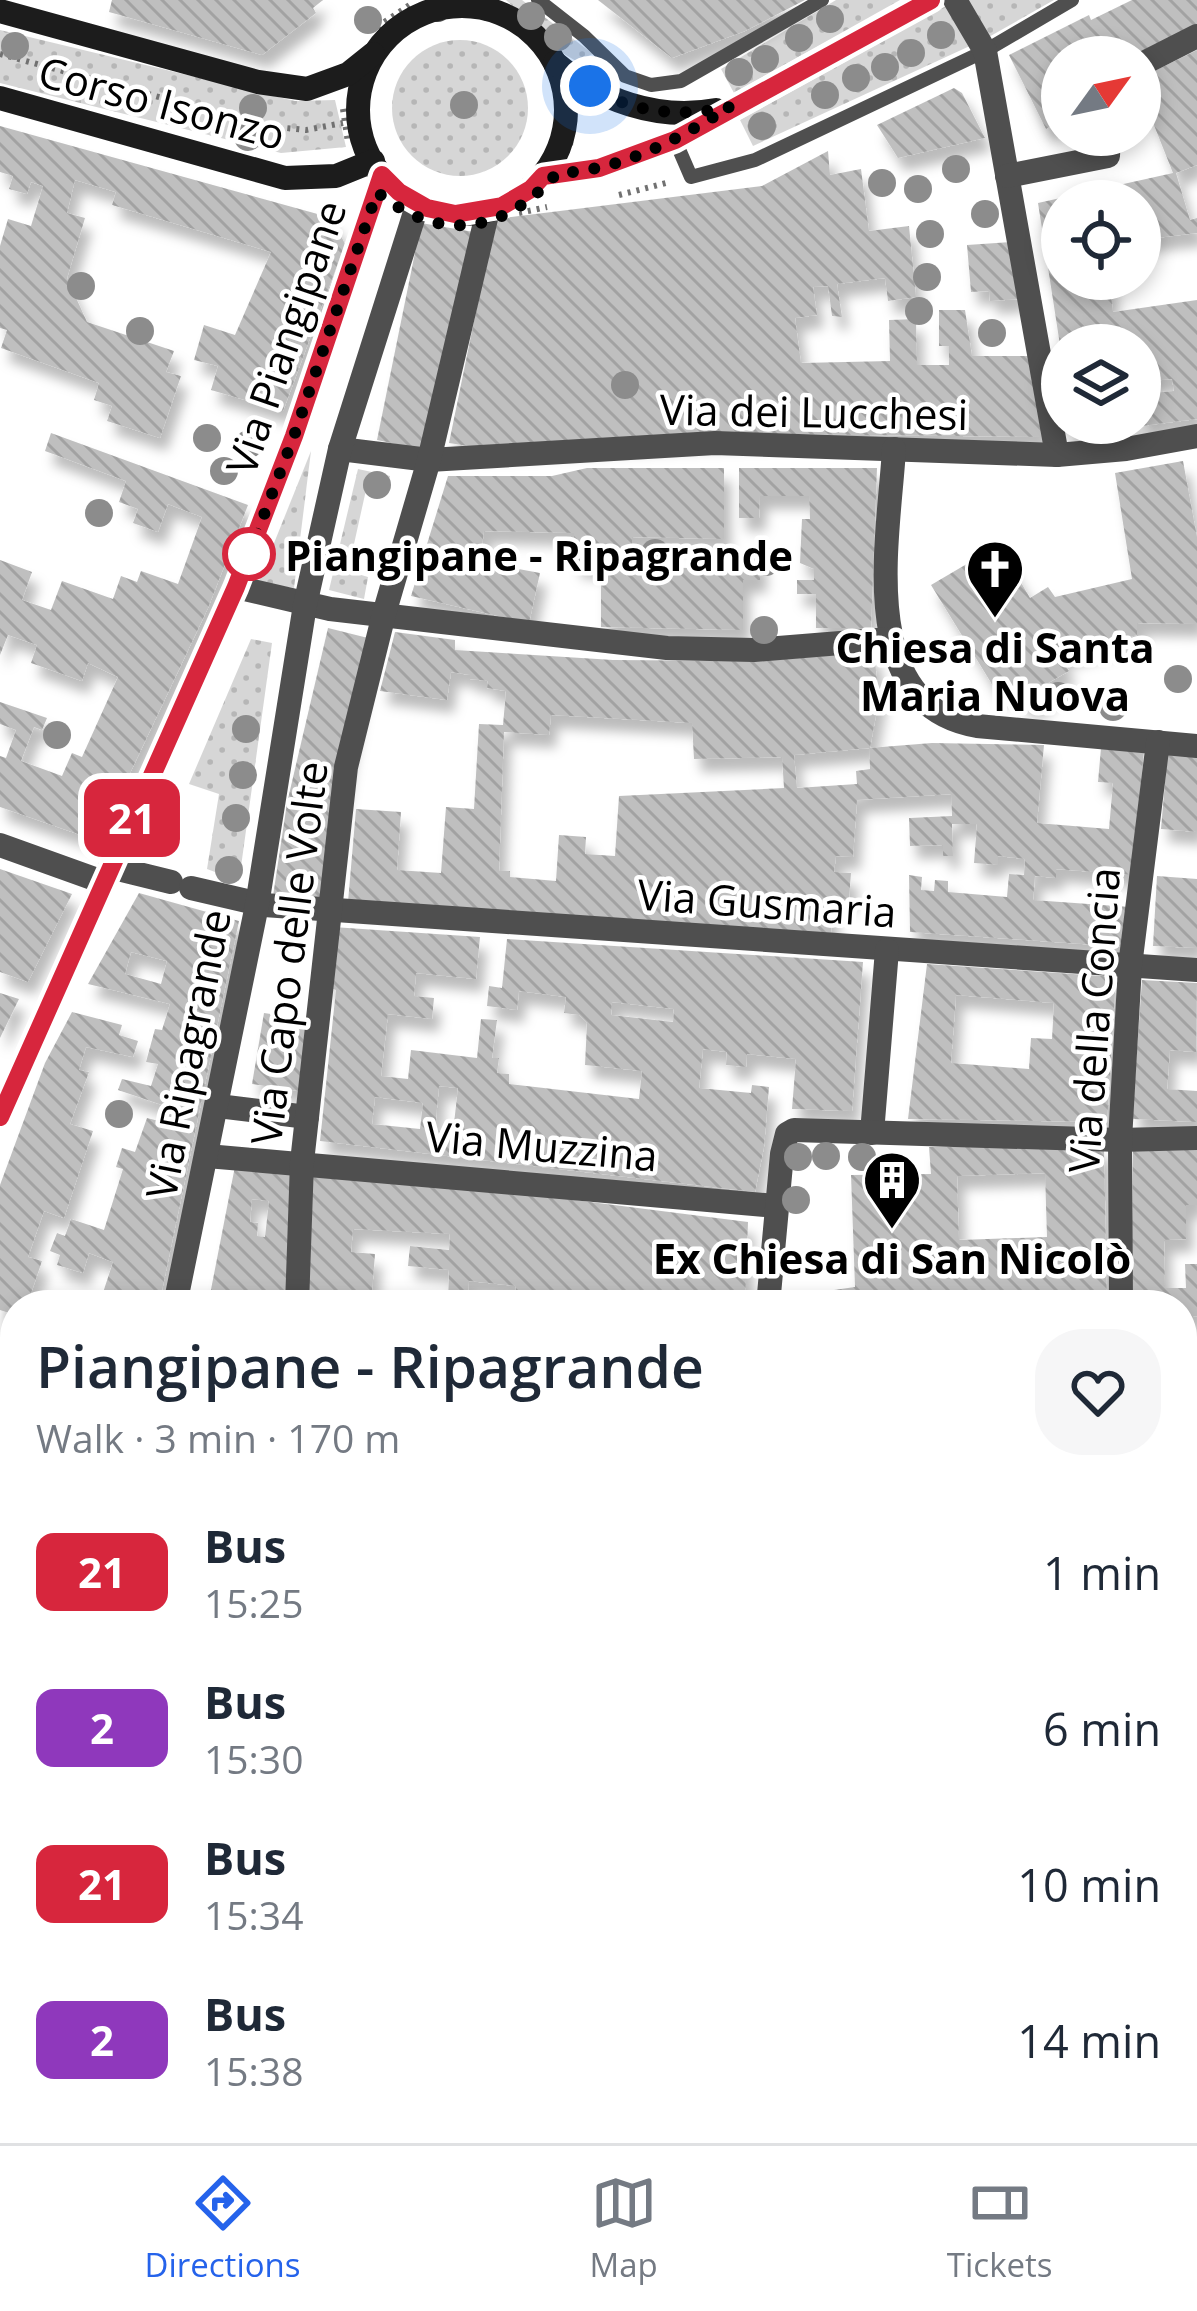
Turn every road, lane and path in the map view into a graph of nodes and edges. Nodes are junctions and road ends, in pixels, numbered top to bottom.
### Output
1 (538, 0) edge
2 (822, 0) edge
3 (931, 0) edge
4 (955, 0) edge
5 (1072, 0) edge
6 (433, 3) edge
7 (486, 5) edge
8 (0, 11) edge
9 (1197, 36) edge
10 (380, 49) junction
11 (985, 51) junction
12 (0, 54) edge
13 (1161, 54) edge
14 (563, 69) junction
15 (348, 74) junction
16 (0, 98) edge
17 (730, 107) junction
18 (343, 123) junction
19 (675, 140) junction
20 (1108, 156) edge
21 (371, 168) junction
22 (550, 174) junction
23 (1007, 176) junction
24 (418, 203) junction
25 (487, 217) junction
26 (1197, 436) edge
27 (340, 449) junction
28 (893, 449) junction
29 (1057, 455) junction
30 (429, 460) junction
31 (236, 587) junction
32 (318, 607) junction
33 (384, 614) junction
34 (890, 639) junction
35 (1158, 742) junction
36 (1197, 746) edge
37 (0, 845) edge
38 (106, 874) junction
39 (257, 905) junction
40 (331, 910) junction
41 (887, 950) junction
42 (1130, 966) junction
43 (1197, 970) edge
44 (218, 1106) junction
45 (0, 1117) edge
46 (307, 1117) junction
47 (872, 1133) junction
48 (1197, 1138) edge
49 (1120, 1140) junction
50 (207, 1156) junction
51 (302, 1162) junction
52 (776, 1206) junction
53 (178, 1290) edge
54 (298, 1290) edge
55 (768, 1290) edge
56 (1121, 1290) edge

1 - 2 lane
3 - 17 street
4 - 11 street
5 - 11 lane
6 - 7 street
6 - 10 street
6 - 15 path
7 - 14 street
8 - 15 street, Corso Isonzo
9 - 13 street
10 - 15 street, Corso Isonzo
10 - 21 street
11 - 19 lane
11 - 23 street
12 - 18 path
14 - 17 street
14 - 22 street
14 - 22 path
15 - 18 path
16 - 21 street, Corso Isonzo
17 - 19 street
18 - 21 path
19 - 22 street
20 - 23 street
21 - 24 street
21 - 31 street, Via Piangipane
22 - 25 street
22 - 25 path
23 - 29 street
24 - 25 street
24 - 27 street
25 - 30 street, Via Capo delle Volte
26 - 29 street, Via dei Lucchesi
27 - 30 street, Via dei Lucchesi
27 - 32 street, Via Ripagrande
28 - 29 street, Via dei Lucchesi
28 - 30 street, Via dei Lucchesi
28 - 34 street
30 - 33 street, Via Capo delle Volte
31 - 32 street
31 - 38 street, Via Piangipane
32 - 33 street
32 - 39 street, Via Ripagrande
33 - 34 street
33 - 40 street, Via Capo delle Volte
34 - 35 street
35 - 36 street
35 - 42 street, Via della Concia
37 - 38 street, Via Gusmaria
38 - 39 street, Via Gusmaria
38 - 45 street, Via Piangipane
39 - 40 street, Via Gusmaria
39 - 44 street, Via Ripagrande
40 - 41 street, Via Gusmaria
40 - 46 street, Via Capo delle Volte
41 - 42 street, Via Gusmaria
41 - 47 street
42 - 43 street, Via Gusmaria
42 - 49 street, Via della Concia
44 - 46 street
44 - 50 street, Via Ripagrande
46 - 51 street, Via Capo delle Volte
47 - 49 street
47 - 52 street
48 - 49 street
49 - 56 street, Via della Concia
50 - 51 street, Via Muzzina
50 - 53 street, Via Ripagrande
51 - 52 street, Via Muzzina
51 - 54 street, Via Capo delle Volte
52 - 55 street

